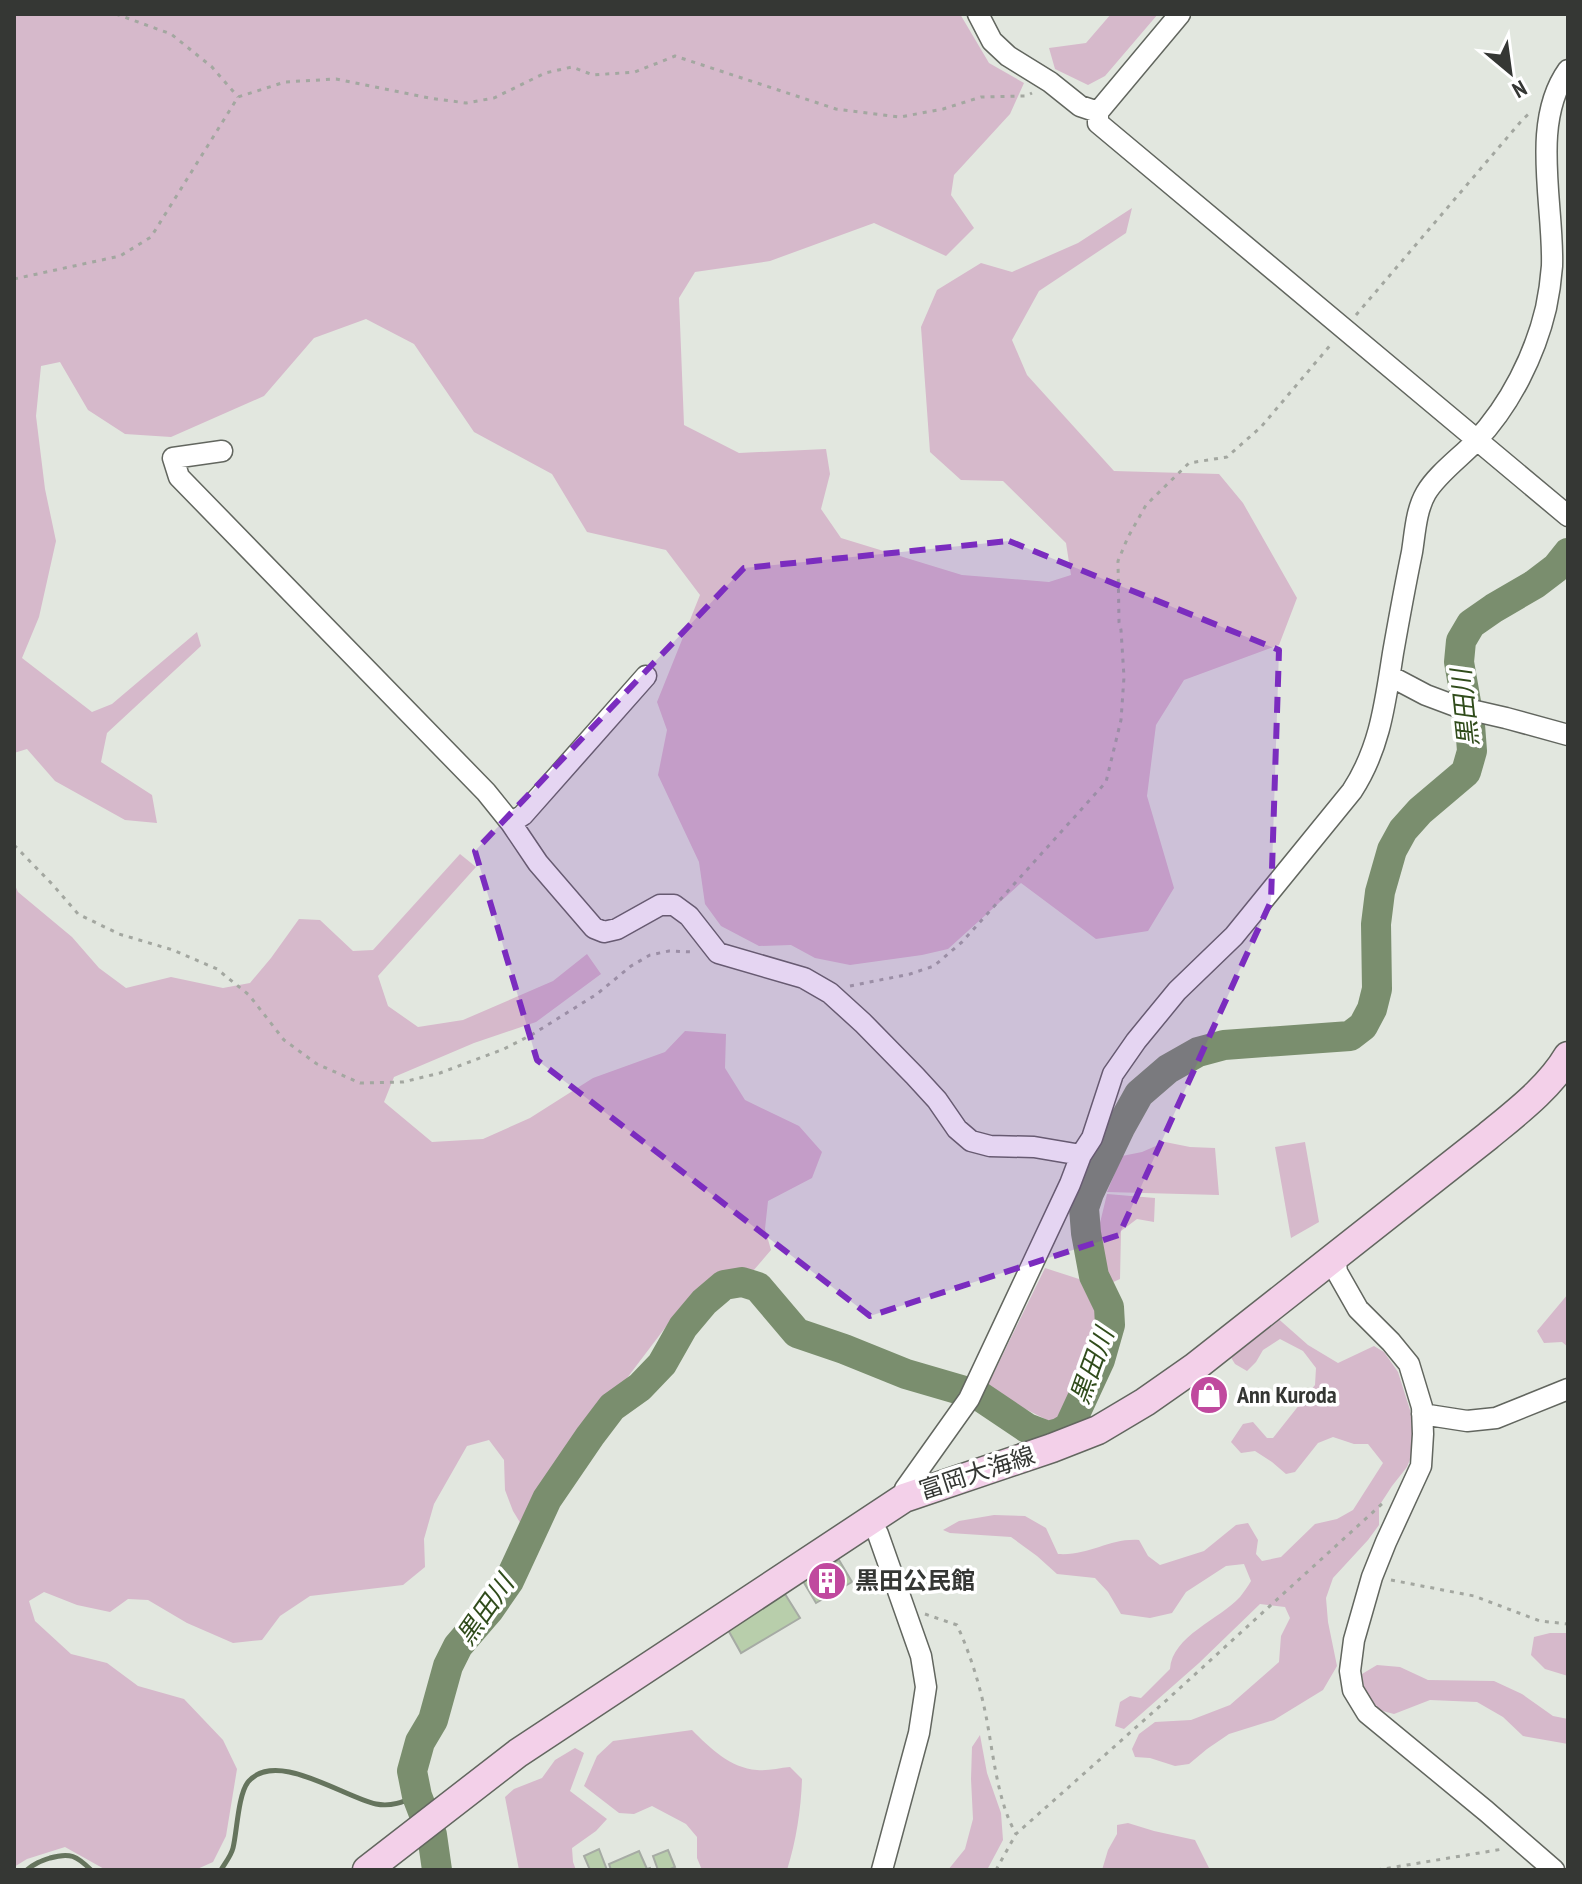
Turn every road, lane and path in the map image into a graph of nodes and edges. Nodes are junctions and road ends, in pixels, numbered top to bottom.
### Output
1 (116, 14) edge
2 (978, 14) edge
3 (1180, 14) edge
4 (1568, 70) edge
5 (1050, 82) junction
6 (1554, 96) junction
7 (238, 97) junction
8 (1098, 112) junction
9 (14, 279) edge
10 (1344, 328) junction
11 (1477, 440) junction
12 (222, 451) dead end
13 (1568, 516) edge
14 (646, 676) dead end
15 (1390, 676) junction
16 (1568, 735) edge
17 (511, 823) junction
18 (14, 845) edge
19 (718, 953) junction
20 (830, 993) junction
21 (1568, 1056) edge
22 (1081, 1155) junction
23 (1335, 1255) junction
24 (1568, 1389) edge
25 (1422, 1414) junction
26 (904, 1498) junction
27 (1386, 1500) dead end
28 (870, 1521) junction
29 (1372, 1577) junction
30 (902, 1606) junction
31 (1568, 1624) edge
32 (1016, 1834) junction
33 (1525, 1845) junction
34 (367, 1870) edge
35 (882, 1870) edge
36 (996, 1870) edge
37 (1377, 1870) edge
38 (1554, 1870) edge

1 - 7 path
2 - 5 street
3 - 8 street
4 - 6 street
5 - 7 path
5 - 8 street
6 - 10 path
6 - 11 street
7 - 9 path
8 - 10 street
10 - 11 street
10 - 20 path
11 - 13 street
11 - 15 street
12 - 17 street
14 - 17 street
15 - 16 street
15 - 22 street
17 - 19 street
18 - 19 path
19 - 20 street
20 - 22 street
21 - 23 main road, 富岡大海線
22 - 26 street
23 - 25 street
23 - 26 main road, 富岡大海線
24 - 25 street
25 - 29 street
26 - 28 main road, 富岡大海線
27 - 32 path
28 - 30 street
28 - 34 main road, 富岡大海線
29 - 31 path
29 - 33 street
30 - 32 path
30 - 35 street
32 - 36 path
33 - 37 path
33 - 38 street

